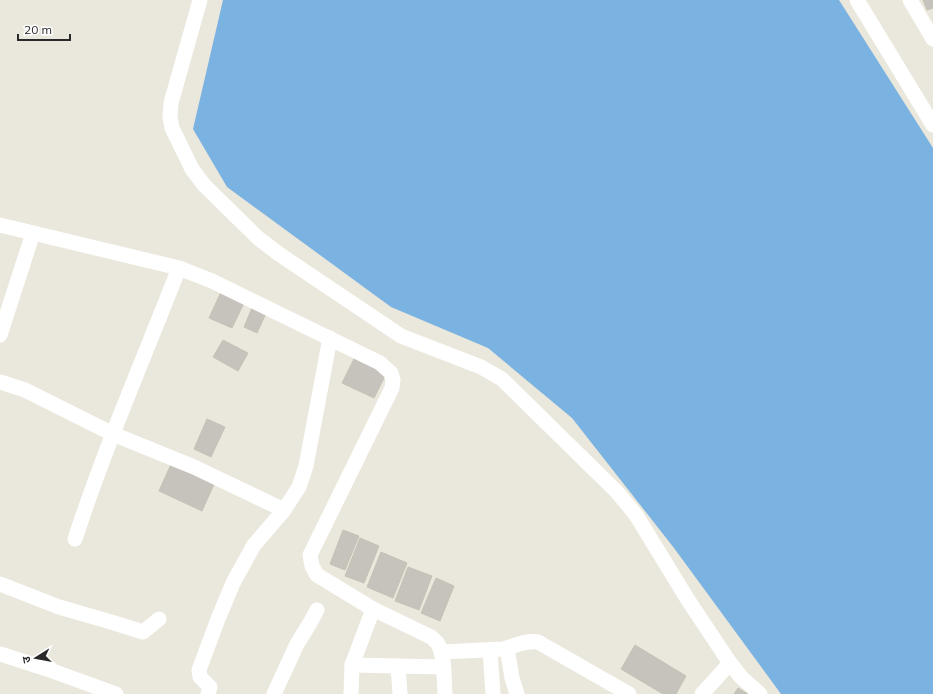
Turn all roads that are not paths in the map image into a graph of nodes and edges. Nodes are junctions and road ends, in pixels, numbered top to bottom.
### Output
1 (200, 0) edge
2 (857, 0) edge
3 (910, 0) edge
4 (933, 39) edge
5 (933, 125) edge
6 (0, 225) edge
7 (33, 234) junction
8 (179, 268) junction
9 (4, 311) edge
10 (0, 335) edge
11 (330, 338) junction
12 (0, 382) edge
13 (113, 434) junction
14 (284, 510) junction
15 (74, 540) dead end
16 (0, 584) edge
17 (374, 609) junction
18 (317, 610) dead end
19 (159, 619) dead end
20 (506, 648) junction
21 (490, 650) junction
22 (441, 652) junction
23 (0, 654) edge
24 (730, 663) junction
25 (352, 665) junction
26 (398, 666) junction
27 (443, 667) junction
28 (116, 694) edge
29 (208, 694) edge
30 (274, 694) edge
31 (351, 694) edge
32 (400, 694) edge
33 (444, 694) edge
34 (493, 694) edge
35 (517, 694) edge
36 (629, 694) edge
37 (702, 694) edge
38 (760, 694) edge

1 - 24 street
2 - 5 street
3 - 4 street
6 - 7 street
7 - 8 street
7 - 9 street
8 - 11 street
8 - 13 street
9 - 10 street
11 - 14 street
11 - 17 street
12 - 13 street
13 - 14 street
13 - 15 street
14 - 29 street
16 - 19 street
17 - 22 street
17 - 25 street
18 - 30 street
20 - 21 street
20 - 35 street
20 - 36 street
21 - 22 street
21 - 34 street
22 - 27 street
23 - 28 street
24 - 37 street
24 - 38 street
25 - 26 street
25 - 31 street
26 - 27 street
26 - 32 street
27 - 33 street

